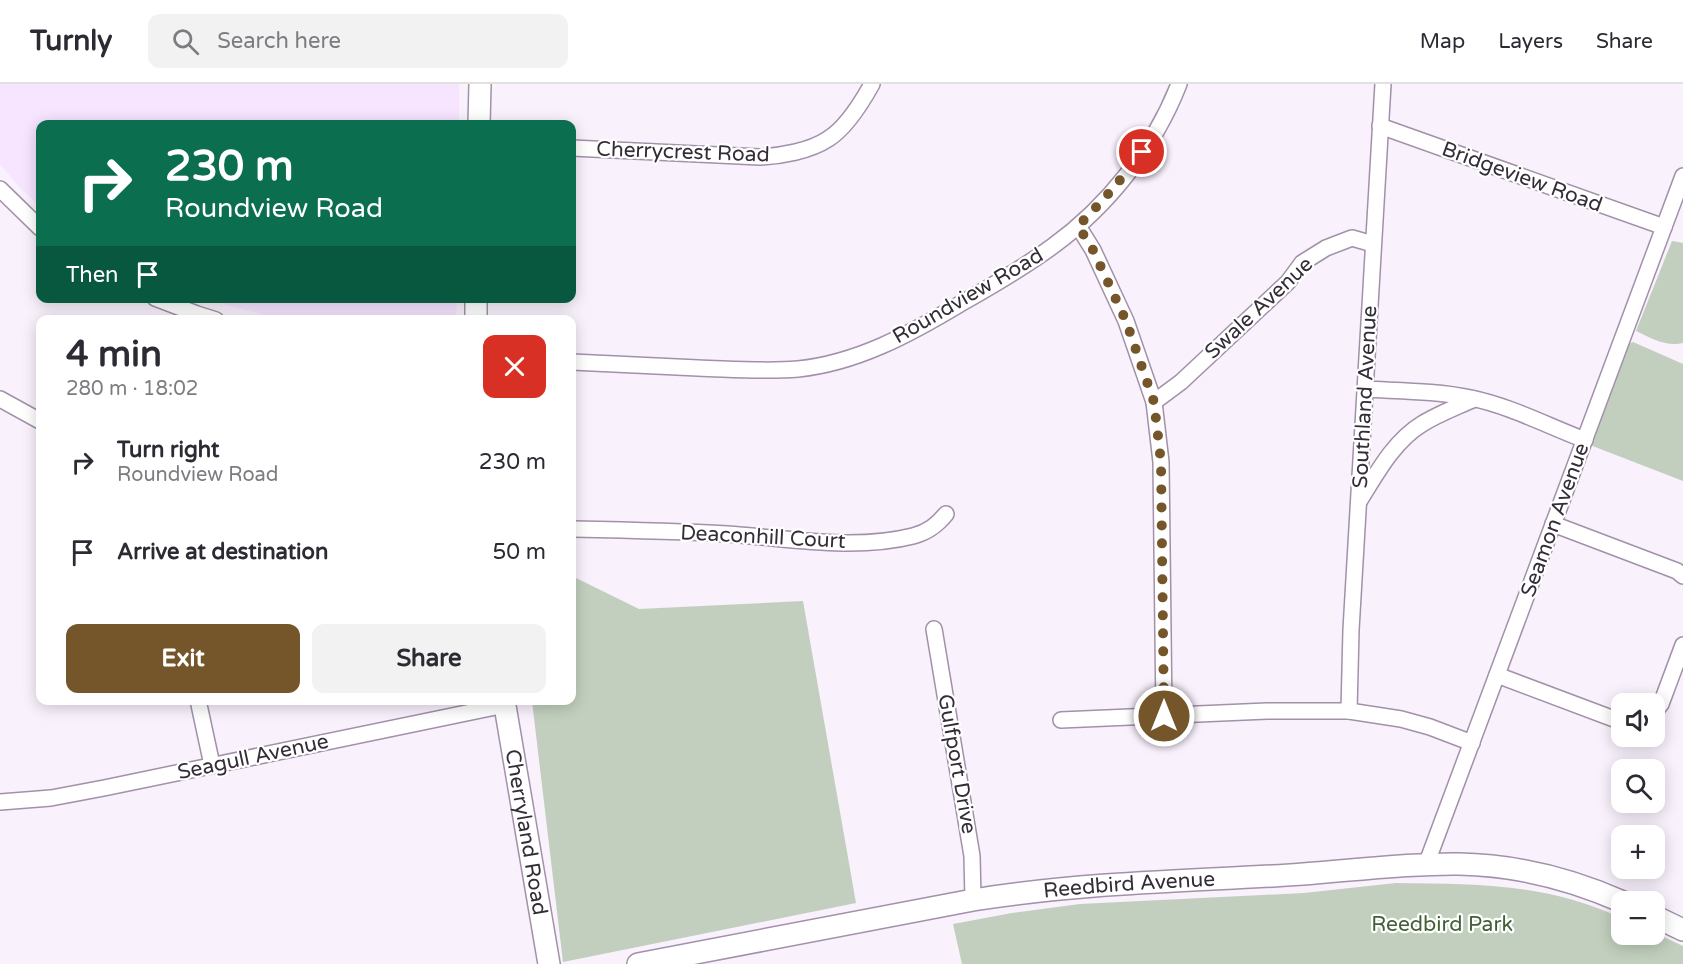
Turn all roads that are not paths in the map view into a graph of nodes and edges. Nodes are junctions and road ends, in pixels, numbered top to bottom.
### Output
1 (480, 84) edge
2 (872, 84) edge
3 (1179, 84) edge
4 (1383, 84) edge
5 (479, 120) edge
6 (1380, 126) junction
7 (576, 148) edge
8 (1683, 176) edge
9 (0, 189) edge
10 (36, 224) edge
11 (1078, 226) junction
12 (1664, 227) junction
13 (1373, 244) junction
14 (168, 303) edge
15 (200, 315) edge
16 (576, 362) edge
17 (1365, 389) junction
18 (0, 399) edge
19 (1474, 399) junction
20 (1154, 402) junction
21 (36, 419) edge
22 (1585, 440) junction
23 (1358, 503) junction
24 (946, 514) dead end
25 (1554, 524) junction
26 (576, 529) edge
27 (1683, 576) edge
28 (934, 629) dead end
29 (1683, 645) edge
30 (1497, 675) junction
31 (1665, 693) edge
32 (199, 705) edge
33 (496, 705) edge
34 (505, 705) edge
35 (1348, 711) junction
36 (1164, 716) junction
37 (1611, 718) edge
38 (1062, 720) dead end
39 (1472, 742) junction
40 (212, 765) junction
41 (0, 802) edge
42 (1426, 865) junction
43 (1611, 897) edge
44 (973, 900) junction
45 (1665, 921) edge
46 (1683, 930) edge
47 (549, 964) edge
48 (638, 964) edge

1 - 5 street
2 - 7 street, Cherrycrest Road
3 - 11 street, Roundview Road
4 - 6 street, Southland Avenue
6 - 12 street, Bridgeview Road
6 - 13 street, Southland Avenue
8 - 12 street, Seamon Avenue
9 - 10 street
11 - 16 street, Roundview Road
11 - 20 street
12 - 22 street, Seamon Avenue
13 - 17 street, Southland Avenue
13 - 20 street, Swale Avenue
14 - 15 street
17 - 19 street
17 - 23 street, Southland Avenue
18 - 21 street
19 - 22 street
19 - 23 street
20 - 36 street
22 - 25 street, Seamon Avenue
23 - 35 street, Southland Avenue
24 - 26 street, Deaconhill Court
25 - 27 street
25 - 30 street, Seamon Avenue
28 - 44 street, Gulfport Drive
29 - 31 street
30 - 37 street
30 - 39 street, Seamon Avenue
32 - 40 street
33 - 40 street, Seagull Avenue
34 - 47 street, Cherryland Road
35 - 36 street
35 - 39 street
36 - 38 street
39 - 42 street, Seamon Avenue
40 - 41 street, Seagull Avenue
42 - 43 street, Reedbird Avenue
42 - 44 street, Reedbird Avenue
44 - 48 street, Reedbird Avenue
45 - 46 street

